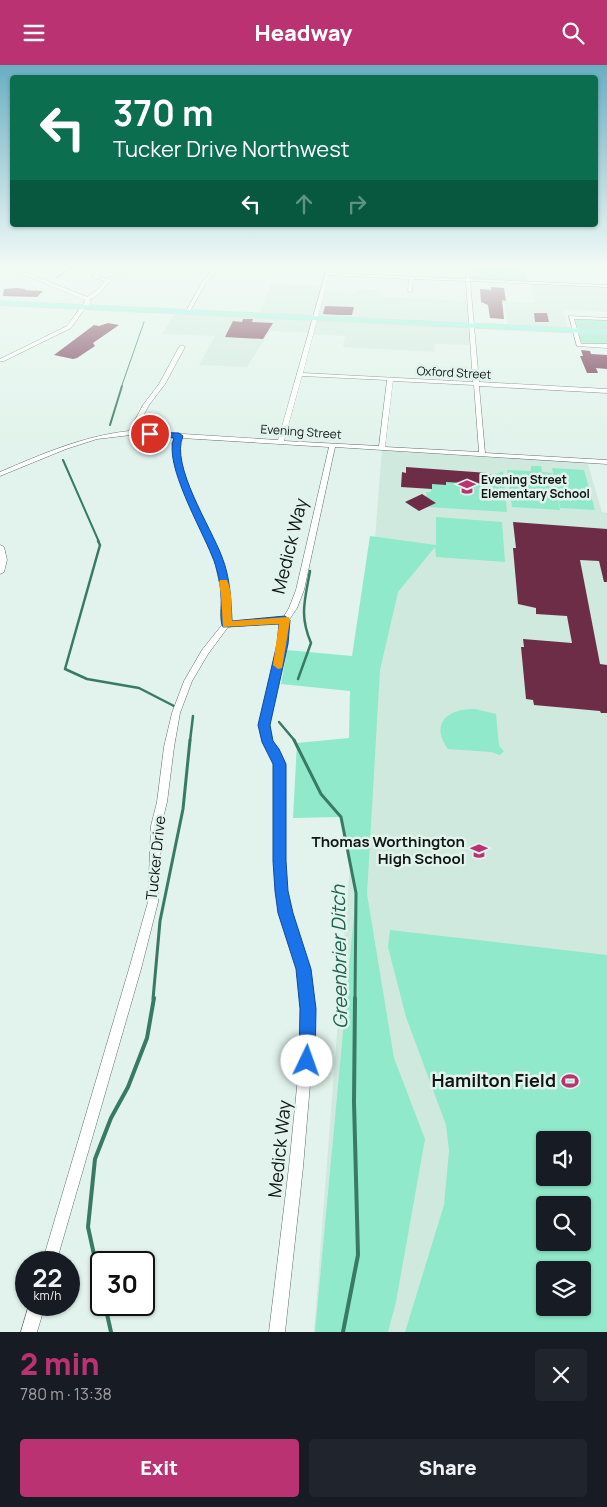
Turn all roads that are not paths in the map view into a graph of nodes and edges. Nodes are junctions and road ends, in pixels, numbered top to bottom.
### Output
1 (66, 327) edge
2 (313, 327) edge
3 (472, 327) edge
4 (495, 327) edge
5 (574, 327) edge
6 (575, 331) junction
7 (60, 332) joint
8 (607, 332) edge
9 (607, 346) edge
10 (182, 347) dead end
11 (2, 360) dead end
12 (300, 374) junction
13 (390, 379) junction
14 (477, 384) junction
15 (607, 391) edge
16 (131, 433) junction
17 (179, 436) junction
18 (282, 442) junction
19 (332, 445) junction
20 (382, 448) junction
21 (482, 454) junction
22 (607, 462) edge
23 (0, 473) edge
24 (0, 547) edge
25 (0, 571) edge
26 (285, 620) junction
27 (226, 625) junction
28 (53, 1251) edge
29 (33, 1316) edge
30 (29, 1332) edge
31 (277, 1332) edge

1 - 7 street
2 - 12 street
3 - 14 street
4 - 6 main road
5 - 6 street
6 - 8 main road
6 - 9 street
7 - 11 street
10 - 16 street
12 - 13 street, Oxford Street
12 - 18 street
13 - 14 street, Oxford Street
13 - 20 street
14 - 15 street, Oxford Street
14 - 21 street
16 - 17 street, Evening Street
16 - 23 street, Evening Street
17 - 18 street, Evening Street
17 - 27 street
18 - 19 street, Evening Street
19 - 20 street, Evening Street
19 - 26 street, Medick Way
20 - 21 street, Evening Street
21 - 22 street, Evening Street
24 - 25 street
26 - 27 street
26 - 31 street, Medick Way
27 - 28 street, Tucker Drive
29 - 30 street

